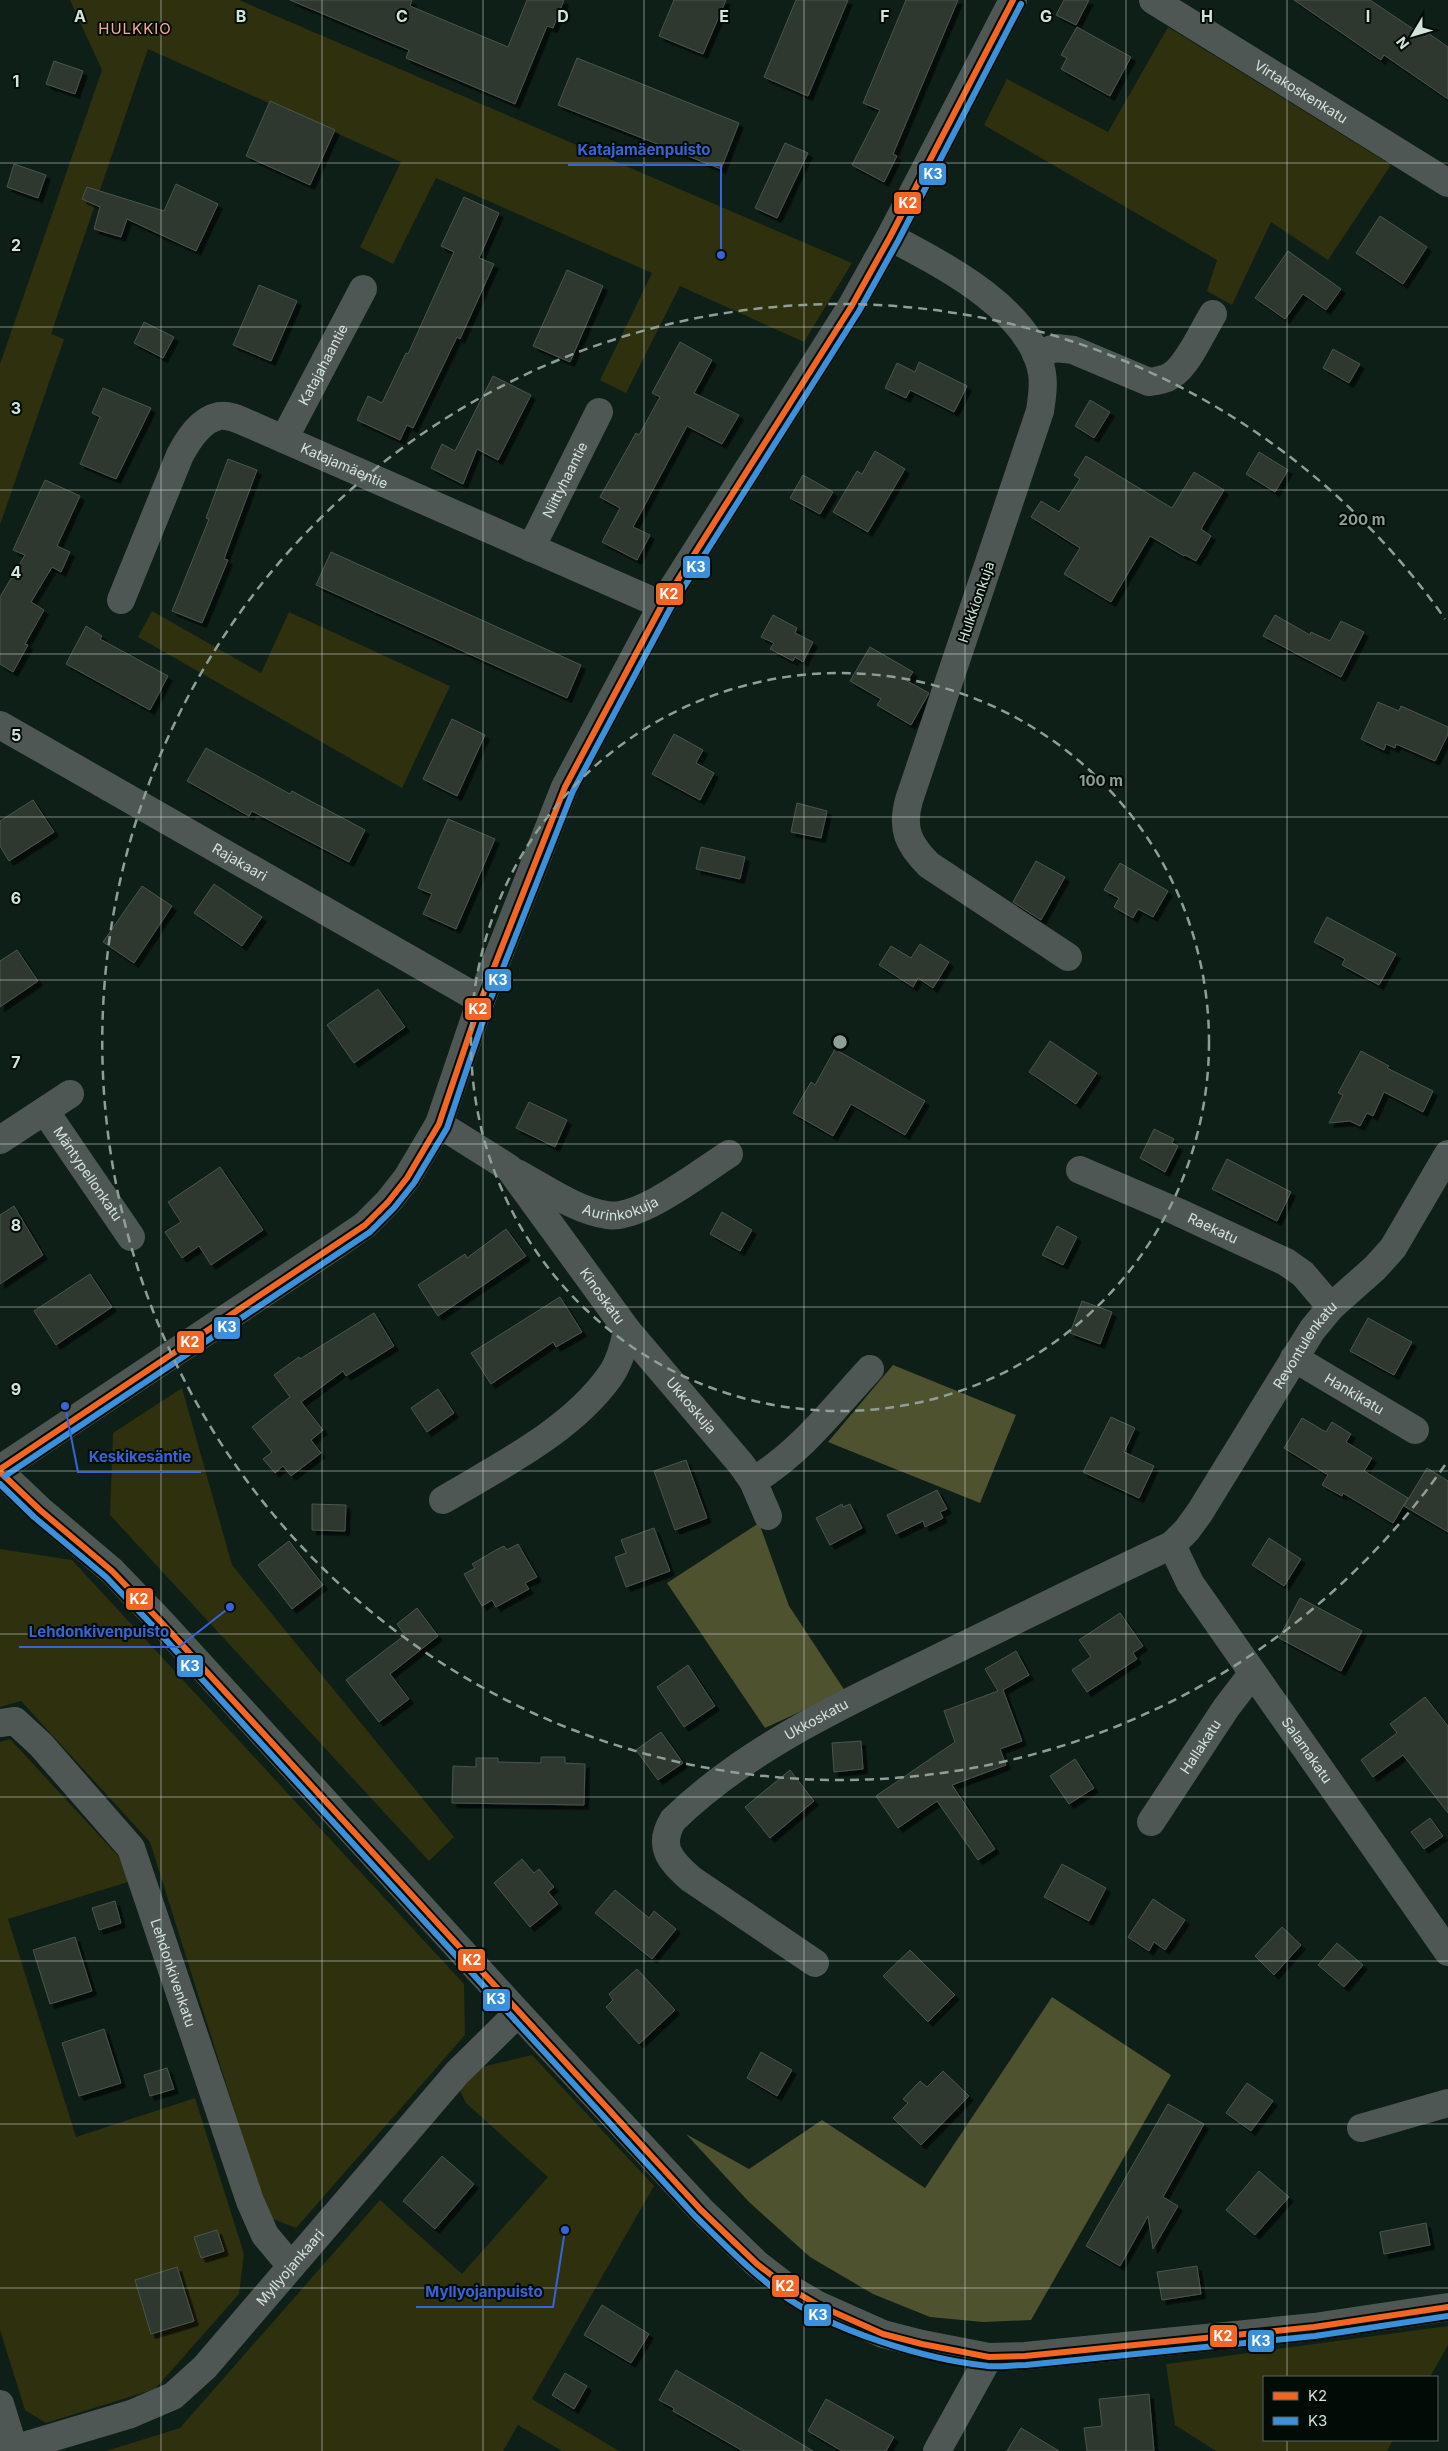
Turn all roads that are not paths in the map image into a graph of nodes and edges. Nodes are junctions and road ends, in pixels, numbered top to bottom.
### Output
1 (1013, 0) edge
2 (1153, 0) edge
3 (1448, 183) edge
4 (890, 238) junction
5 (363, 289) dead end
6 (1213, 314) dead end
7 (1036, 354) junction
8 (599, 412) dead end
9 (284, 440) junction
10 (531, 548) junction
11 (121, 600) dead end
12 (662, 605) junction
13 (0, 724) edge
14 (1068, 957) dead end
15 (481, 1000) junction
16 (70, 1094) dead end
17 (45, 1111) junction
18 (439, 1124) junction
19 (0, 1140) edge
20 (729, 1154) dead end
21 (1448, 1154) edge
22 (509, 1168) junction
23 (1080, 1170) dead end
24 (131, 1237) dead end
25 (1331, 1307) junction
26 (628, 1330) junction
27 (1294, 1358) junction
28 (870, 1369) dead end
29 (1414, 1430) dead end
30 (0, 1470) edge
31 (753, 1481) junction
32 (443, 1500) dead end
33 (768, 1516) dead end
34 (1172, 1545) junction
35 (1252, 1674) junction
36 (0, 1723) edge
37 (1151, 1822) dead end
38 (1448, 1952) edge
39 (814, 1963) dead end
40 (518, 2014) junction
41 (1448, 2103) edge
42 (1362, 2128) dead end
43 (291, 2266) junction
44 (1448, 2307) edge
45 (989, 2356) junction
46 (0, 2404) edge
47 (937, 2451) edge

1 - 4 street
2 - 3 street, Virtakoskenkatu
4 - 7 street, Hulkkionkuja
4 - 12 street
5 - 9 street, Katajahaantie
6 - 7 street
7 - 14 street, Hulkkionkuja
8 - 10 street, Niittyhaantie
9 - 10 street, Katajamäentie
9 - 11 street, Katajamäentie
10 - 12 street, Katajamäentie
12 - 15 street
13 - 15 street, Rajakaari
15 - 18 street
16 - 17 street
17 - 19 street
17 - 24 street, Mäntypellonkatu
18 - 22 street, Kinoskatu
18 - 30 street
20 - 22 street, Aurinkokuja
21 - 25 street, Revontulenkatu
22 - 26 street, Kinoskatu
23 - 25 street, Raekatu
25 - 27 street, Revontulenkatu
26 - 31 street, Ukkoskuja
26 - 32 street, Kinoskatu
27 - 29 street, Hankikatu
27 - 34 street, Revontulenkatu
28 - 31 street
30 - 40 street
31 - 33 street, Ukkoskuja
34 - 35 street, Salamakatu
34 - 39 street, Ukkoskatu
35 - 37 street, Hallakatu
35 - 38 street, Salamakatu
36 - 43 street, Lehdonkivenkatu
40 - 43 street, Myllyojankaari
40 - 45 street
41 - 42 street
43 - 46 street, Myllyojankaari
44 - 45 street
45 - 47 street

